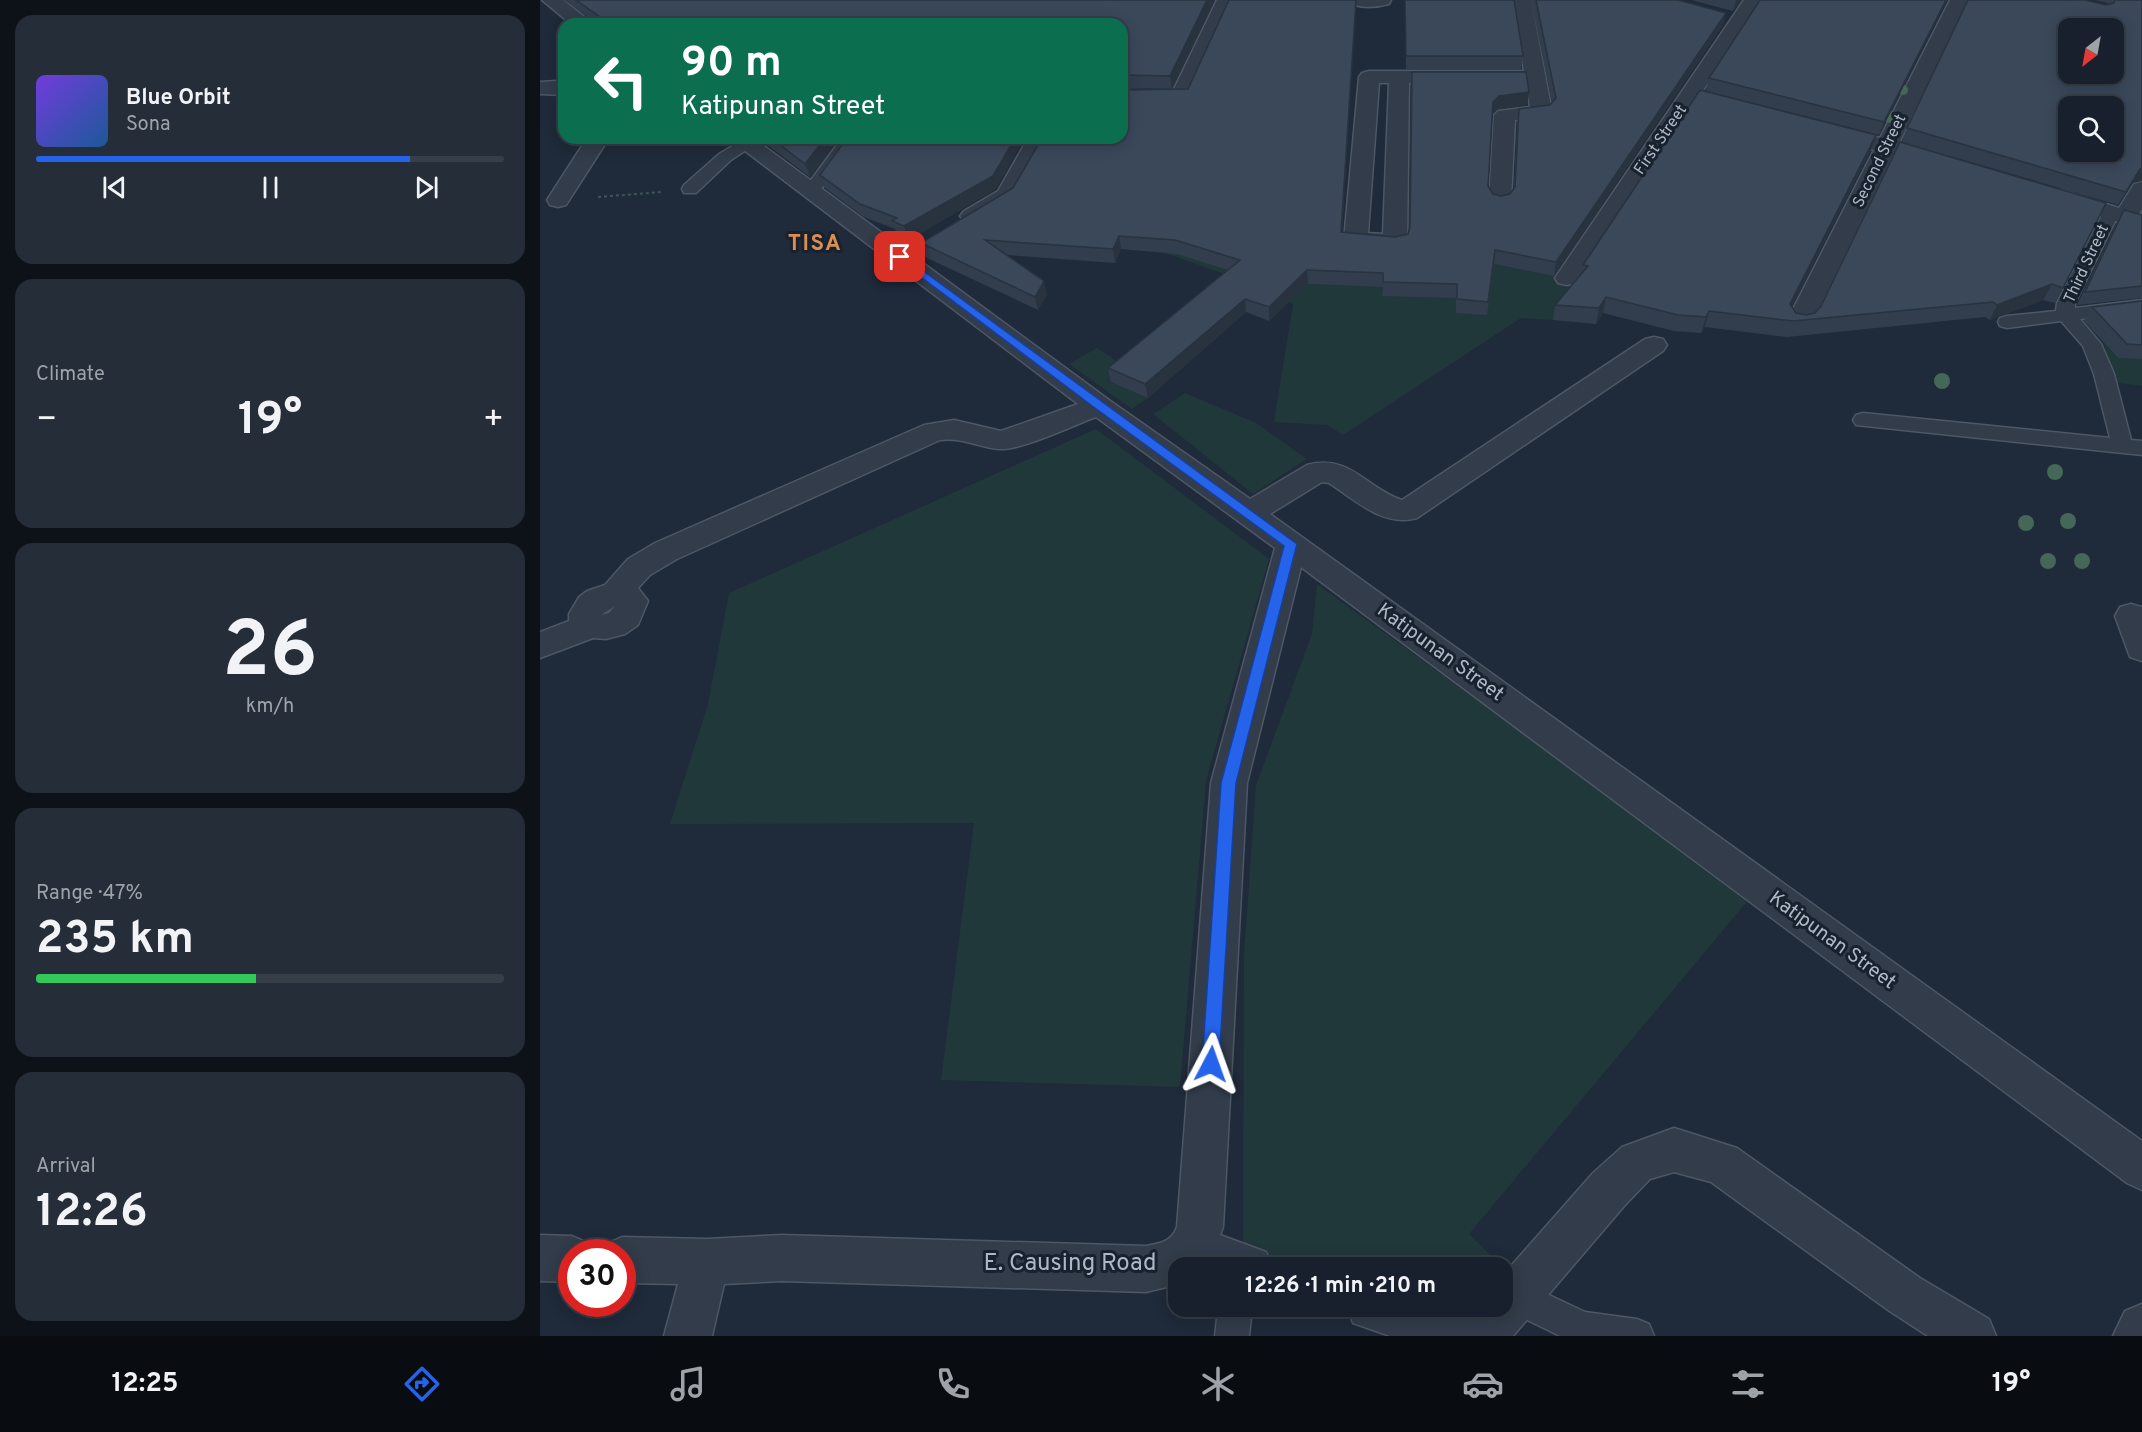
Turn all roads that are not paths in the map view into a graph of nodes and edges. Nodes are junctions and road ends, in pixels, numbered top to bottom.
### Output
1 (550, 0) edge
2 (1226, 0) edge
3 (1382, 0) edge
4 (1522, 0) edge
5 (1753, 0) edge
6 (1959, 0) edge
7 (1363, 7) edge
8 (575, 18) edge
9 (1399, 77) junction
10 (1536, 77) junction
11 (1691, 95) junction
12 (1128, 96) edge
13 (1760, 113) edge
14 (1806, 125) edge
15 (594, 144) edge
16 (739, 144) edge
17 (746, 144) edge
18 (846, 144) edge
19 (1036, 144) edge
20 (1887, 146) junction
21 (1954, 166) edge
22 (690, 189) road end
23 (2142, 189) edge
24 (811, 191) junction
25 (2044, 192) edge
26 (558, 200) road end
27 (1500, 200) edge
28 (2127, 217) edge
29 (956, 225) edge
30 (1568, 278) dead end
31 (2142, 306) edge
32 (2065, 314) junction
33 (1800, 321) edge
34 (2007, 321) edge
35 (1654, 345) dead end
36 (1099, 406) junction
37 (1863, 420) dead end
38 (2132, 447) edge
39 (1248, 514) junction
40 (1291, 544) junction
41 (2131, 616) dead end
42 (540, 645) edge
43 (2142, 648) edge
44 (2142, 1168) edge
45 (1199, 1257) edge
46 (540, 1258) edge
47 (558, 1259) edge
48 (636, 1260) edge
49 (707, 1262) junction
50 (1168, 1264) edge
51 (1515, 1296) junction
52 (1234, 1317) edge
53 (1404, 1317) edge
54 (2142, 1328) edge
55 (688, 1336) edge
56 (1232, 1336) edge
57 (1462, 1336) edge
58 (1484, 1336) edge
59 (1637, 1336) edge
60 (1972, 1336) edge
61 (2137, 1336) edge

1 - 8 street
2 - 12 street
3 - 7 street
4 - 10 street
5 - 11 street, First Street
6 - 20 street, Second Street
9 - 9 street
9 - 10 street
10 - 27 street
11 - 13 street
11 - 30 street, First Street
14 - 20 street
15 - 26 street
16 - 22 lane
17 - 24 street, Katipunan Street
18 - 24 lane
19 - 29 street
20 - 21 street
20 - 33 street, Second Street
23 - 28 street, Third Street
24 - 36 street, Katipunan Street
25 - 28 street
28 - 32 lane, Third Street
31 - 32 lane
32 - 34 lane
32 - 38 lane, Third Street
35 - 39 street
36 - 39 street, Katipunan Street
36 - 42 street
37 - 38 lane
39 - 40 street, Katipunan Street
40 - 44 street, Katipunan Street
40 - 45 street
41 - 43 street
46 - 47 street
48 - 49 street, E. Causing Road
49 - 50 street, E. Causing Road
49 - 55 street
51 - 58 street
51 - 59 lane
51 - 60 street
52 - 56 lane
53 - 57 street
54 - 61 street

